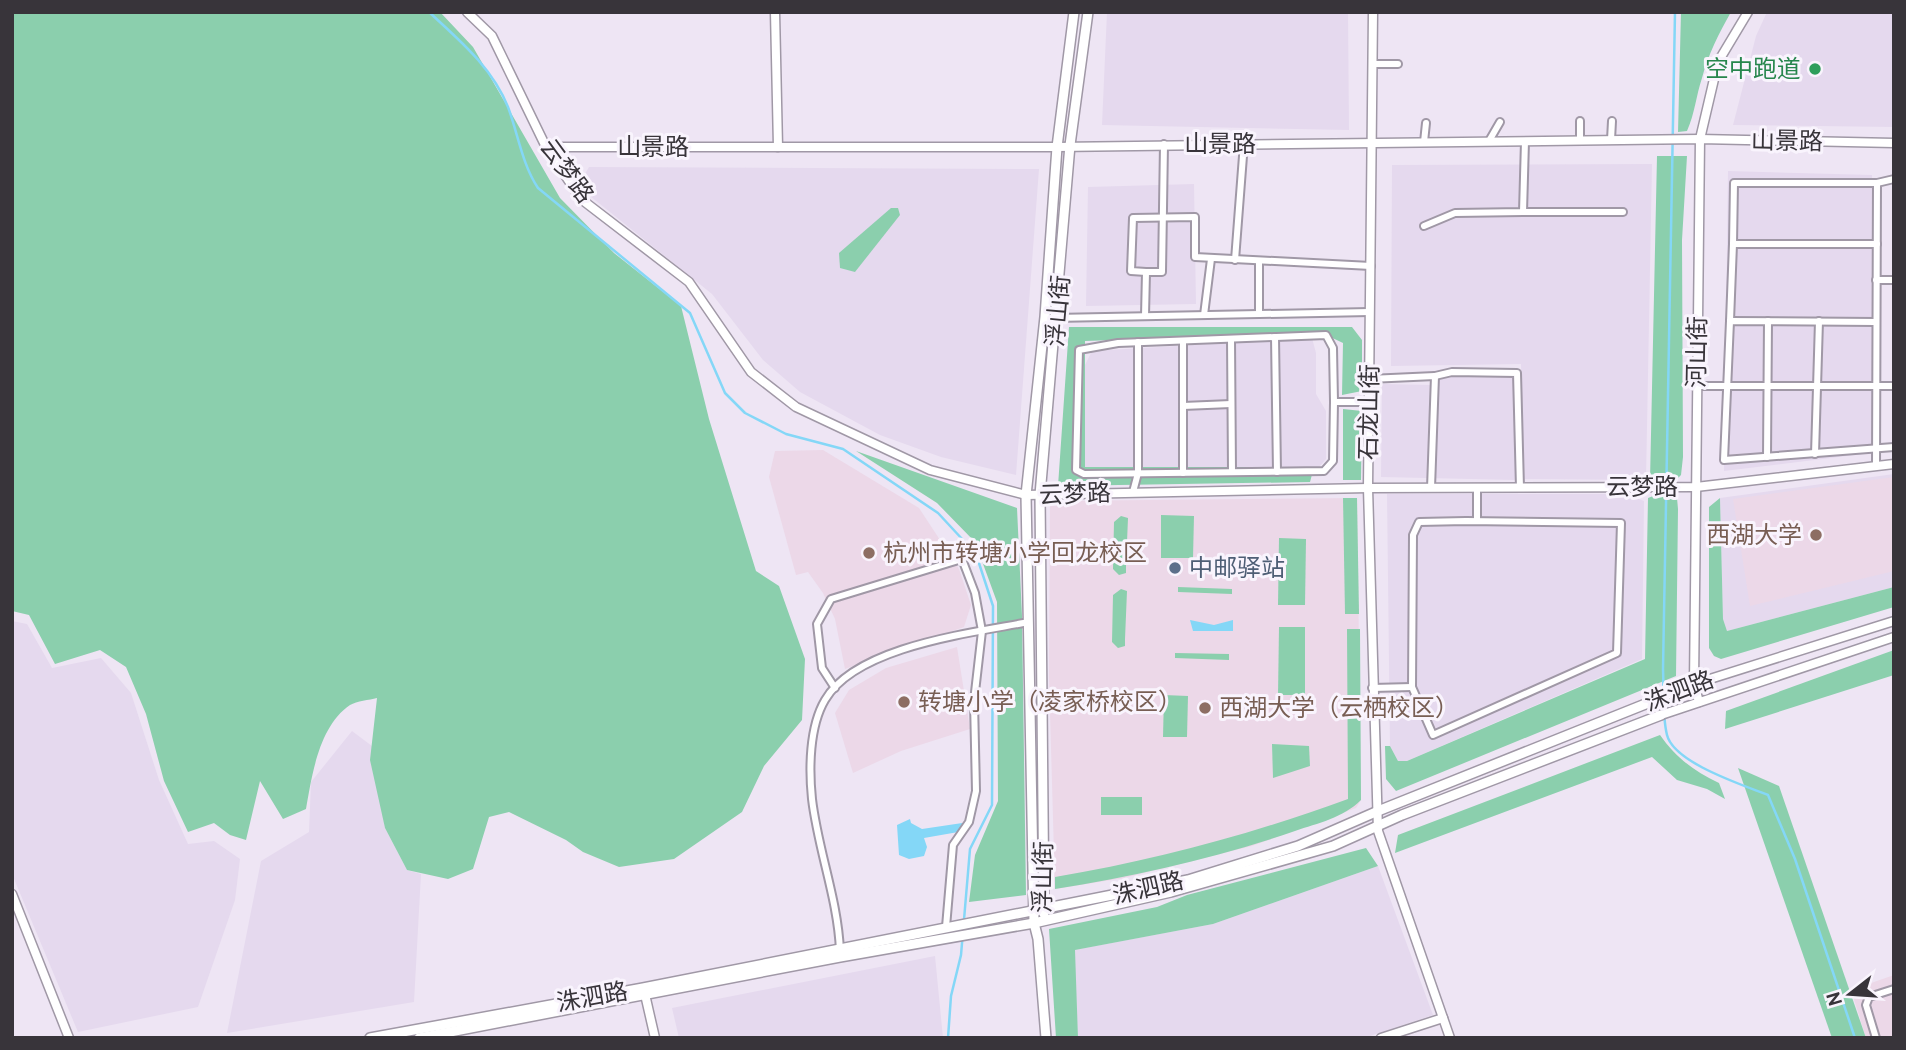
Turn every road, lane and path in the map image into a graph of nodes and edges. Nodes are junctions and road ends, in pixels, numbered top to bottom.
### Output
1 (467, 12) edge
2 (775, 12) edge
3 (1074, 12) edge
4 (1088, 12) edge
5 (1373, 12) edge
6 (1748, 12) edge
7 (1373, 64) junction
8 (1398, 64) dead end
9 (1580, 121) dead end
10 (1612, 121) dead end
11 (1426, 122) dead end
12 (1500, 122) dead end
13 (1700, 139) junction
14 (1580, 140) junction
15 (1611, 140) junction
16 (1489, 141) junction
17 (1525, 141) junction
18 (1372, 142) junction
19 (1424, 142) junction
20 (1244, 143) junction
21 (1894, 143) edge
22 (1164, 144) junction
23 (1070, 145) junction
24 (546, 147) junction
25 (778, 147) junction
26 (1058, 147) junction
27 (1894, 179) edge
28 (1877, 183) junction
29 (1523, 212) junction
30 (1623, 212) dead end
31 (1163, 216) junction
32 (1424, 226) dead end
33 (1733, 244) junction
34 (1877, 244) junction
35 (1211, 259) junction
36 (1235, 260) junction
37 (1259, 261) junction
38 (1371, 266) junction
39 (1146, 272) junction
40 (1876, 280) junction
41 (1894, 280) edge
42 (1370, 312) junction
43 (1259, 314) junction
44 (1203, 315) junction
45 (1145, 316) junction
46 (1045, 317) junction
47 (1058, 318) junction
48 (1730, 321) junction
49 (1768, 321) junction
50 (1819, 321) junction
51 (1876, 322) junction
52 (1275, 337) junction
53 (1231, 338) junction
54 (1182, 341) junction
55 (1138, 342) junction
56 (1435, 376) junction
57 (1369, 379) junction
58 (1697, 386) junction
59 (1726, 386) junction
60 (1768, 386) junction
61 (1817, 386) junction
62 (1876, 386) junction
63 (1894, 386) edge
64 (1369, 401) junction
65 (1334, 402) junction
66 (1231, 404) junction
67 (1183, 406) junction
68 (1894, 447) edge
69 (1875, 449) junction
70 (1815, 454) junction
71 (1767, 457) junction
72 (1894, 464) edge
73 (1875, 466) junction
74 (1277, 471) junction
75 (1183, 472) junction
76 (1232, 472) junction
77 (1138, 473) junction
78 (1696, 487) junction
79 (1368, 488) junction
80 (1431, 488) junction
81 (1476, 488) junction
82 (1520, 488) junction
83 (1133, 492) junction
84 (1026, 495) junction
85 (1040, 495) junction
86 (1477, 521) junction
87 (1894, 621) edge
88 (1028, 622) junction
89 (985, 630) junction
90 (1894, 637) edge
91 (1693, 684) junction
92 (1412, 687) junction
93 (835, 688) junction
94 (1372, 688) junction
95 (1658, 699) joint
96 (1699, 702) junction
97 (1661, 715) joint
98 (1378, 811) junction
99 (1378, 826) junction
100 (12, 894) edge
101 (1045, 910) junction
102 (1034, 912) junction
103 (1038, 923) junction
104 (946, 927) junction
105 (840, 952) junction
106 (1894, 989) edge
107 (644, 992) junction
108 (1443, 1018) junction
109 (69, 1038) edge
110 (370, 1038) edge
111 (419, 1038) edge
112 (655, 1038) edge
113 (1046, 1038) edge
114 (1381, 1038) edge
115 (1450, 1038) edge
116 (1876, 1038) edge

1 - 24 street, 云梦路
2 - 25 street
3 - 26 main road, 浮山街
4 - 23 main road, 浮山街
5 - 7 street, 石龙山街
6 - 13 street, 河山街
7 - 8 street
7 - 18 street, 石龙山街
9 - 14 street
10 - 15 street
11 - 19 street
12 - 16 street
13 - 15 street, 山景路
13 - 21 street, 山景路
13 - 58 street, 河山街
14 - 15 street, 山景路
14 - 17 street, 山景路
16 - 17 street, 山景路
16 - 19 street, 山景路
17 - 29 street
18 - 19 street, 山景路
18 - 20 street, 山景路
18 - 38 street, 石龙山街
20 - 22 street, 山景路
20 - 36 street
22 - 23 street, 山景路
22 - 31 street
23 - 26 street, 山景路
23 - 47 main road, 浮山街
24 - 25 street, 山景路
24 - 84 street, 云梦路
25 - 26 street, 山景路
26 - 46 main road, 浮山街
27 - 28 street
28 - 33 street
28 - 34 street
29 - 30 street
29 - 32 street
31 - 35 street
31 - 39 street
31 - 39 street
33 - 34 street
33 - 48 street
34 - 40 street
35 - 36 street
35 - 44 street
36 - 37 street
37 - 38 street
37 - 43 street
38 - 42 street, 石龙山街
39 - 45 street
40 - 41 street
40 - 51 street
42 - 43 street
42 - 57 street, 石龙山街
43 - 44 street
44 - 45 street
45 - 47 street
46 - 47 street
46 - 84 main road, 浮山街
47 - 85 main road, 浮山街
48 - 49 street
48 - 59 street
49 - 50 street
49 - 60 street
50 - 51 street
50 - 61 street
51 - 62 street
52 - 53 street
52 - 65 street
52 - 74 street
53 - 54 street
53 - 66 street
54 - 55 street
54 - 67 street
55 - 77 street
55 - 77 street
56 - 57 street
56 - 80 street
56 - 82 street
57 - 64 street, 石龙山街
58 - 59 street
58 - 78 street, 河山街
59 - 60 street
59 - 71 street
60 - 61 street
60 - 71 street
61 - 62 street
61 - 70 street
62 - 63 street
62 - 69 street
64 - 65 street
64 - 79 street, 石龙山街
65 - 74 street
66 - 67 street
66 - 76 street
67 - 75 street
68 - 69 street
69 - 70 street
69 - 73 street
70 - 71 street
72 - 73 street, 云梦路
73 - 78 street, 云梦路
74 - 76 street
75 - 76 street
75 - 77 street
77 - 83 street
78 - 82 street, 云梦路
78 - 91 street, 河山街
79 - 80 street, 云梦路
79 - 83 street, 云梦路
79 - 94 street, 石龙山街
80 - 81 street, 云梦路
81 - 82 street, 云梦路
81 - 86 street
83 - 85 street, 云梦路
84 - 85 street, 云梦路
84 - 88 main road, 浮山街
85 - 101 main road, 浮山街
86 - 92 street
86 - 92 street
87 - 91 street, 洙泗路
88 - 89 street
88 - 102 main road, 浮山街
89 - 93 street
89 - 93 street
89 - 104 street
90 - 96 street, 洙泗路
91 - 95 street, 洙泗路
91 - 96 street, 河山街
92 - 94 street
93 - 105 street
94 - 98 street, 石龙山街
95 - 98 main road, 洙泗路
96 - 97 street, 洙泗路
97 - 99 main road, 洙泗路
98 - 99 street, 石龙山街
98 - 101 main road, 洙泗路
99 - 103 main road, 洙泗路
99 - 108 street
100 - 109 street
101 - 102 main road, 洙泗路
101 - 103 main road, 浮山街
102 - 103 main road, 浮山街
102 - 104 main road, 洙泗路
103 - 105 main road, 洙泗路
103 - 113 main road, 浮山街
104 - 105 main road, 洙泗路
105 - 107 main road, 洙泗路
106 - 116 street
107 - 110 main road, 洙泗路
107 - 111 main road, 洙泗路
107 - 112 street
108 - 114 street
108 - 115 street

